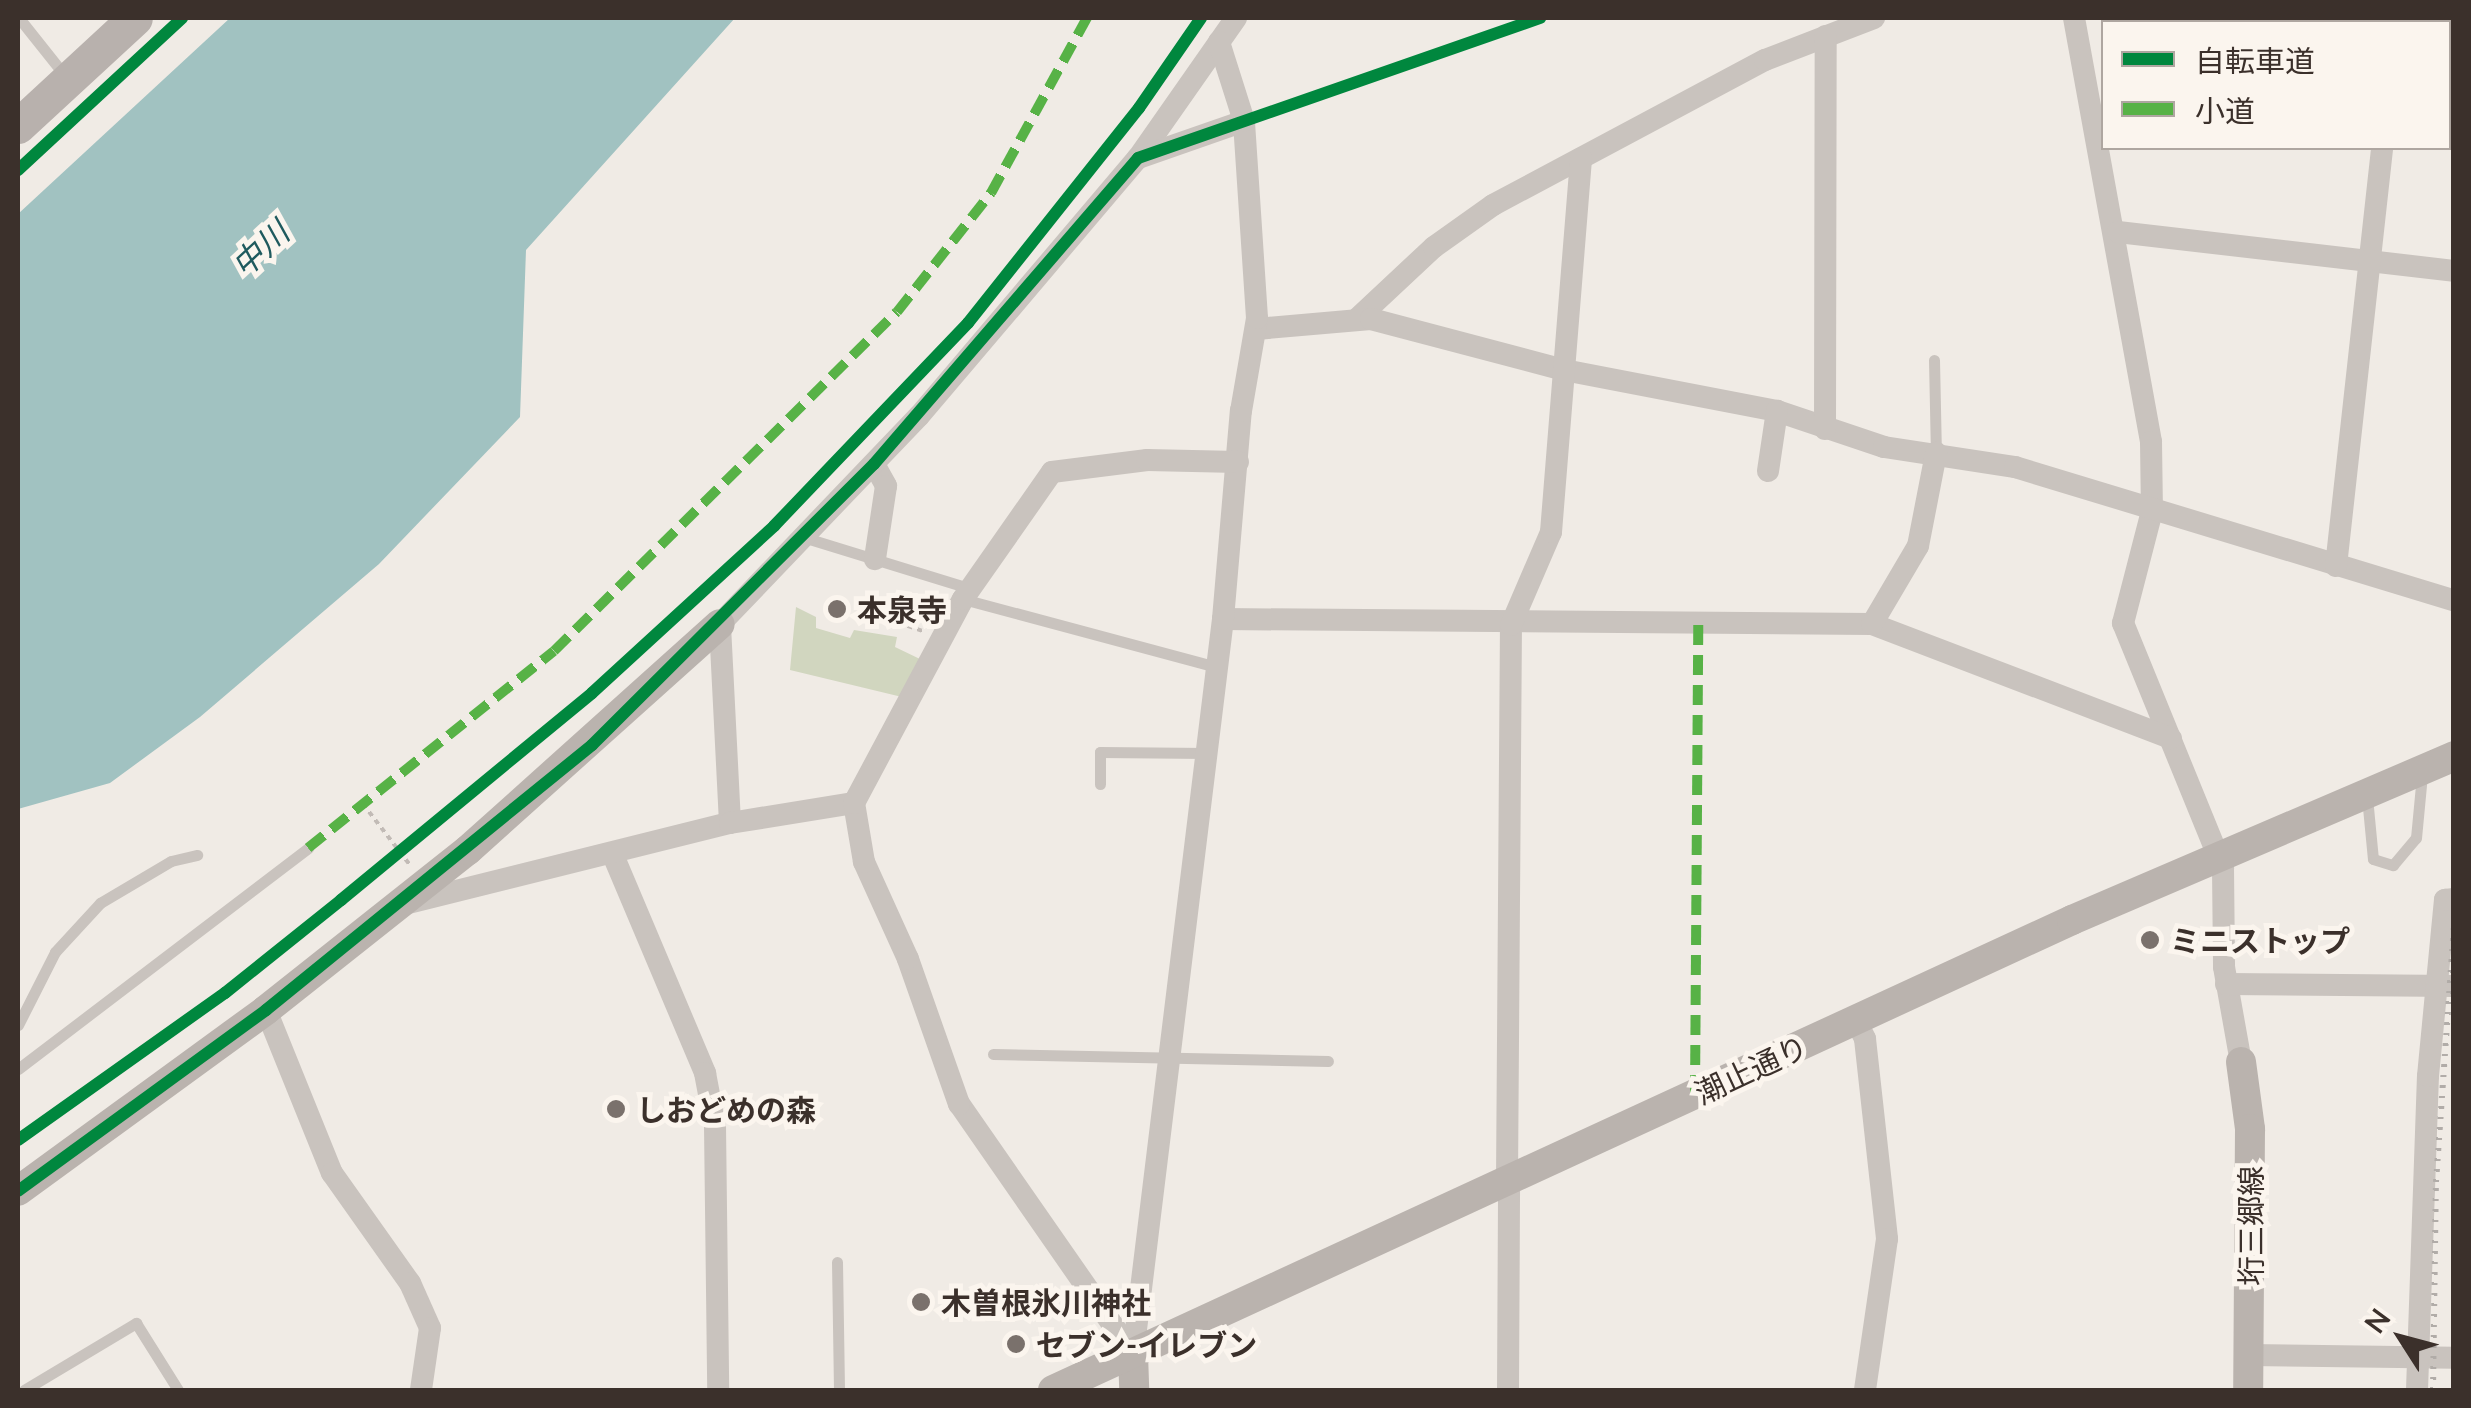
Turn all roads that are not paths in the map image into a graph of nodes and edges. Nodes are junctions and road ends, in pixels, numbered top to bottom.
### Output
1 (20, 18) edge
2 (135, 18) edge
3 (1236, 18) edge
4 (1874, 18) edge
5 (2074, 18) edge
6 (1826, 36) junction
7 (1219, 42) junction
8 (69, 80) junction
9 (1244, 121) junction
10 (18, 126) edge
11 (2101, 149) edge
12 (2101, 150) edge
13 (2382, 150) edge
14 (1138, 158) junction
15 (1580, 158) junction
16 (2118, 232) junction
17 (2369, 261) junction
18 (2454, 271) edge
19 (1358, 318) junction
20 (1256, 328) junction
21 (1934, 360) dead end
22 (1564, 370) junction
23 (1777, 411) junction
24 (1826, 428) junction
25 (1936, 452) junction
26 (1238, 462) junction
27 (874, 464) junction
28 (1768, 470) dead end
29 (2152, 511) junction
30 (806, 538) junction
31 (875, 559) junction
32 (2336, 566) junction
33 (966, 594) junction
34 (2454, 600) edge
35 (1223, 619) junction
36 (720, 624) junction
37 (1872, 624) junction
38 (1512, 625) junction
39 (1217, 667) junction
40 (2171, 738) junction
41 (1206, 754) junction
42 (2454, 756) edge
43 (2421, 771) junction
44 (1100, 784) dead end
45 (2367, 792) junction
46 (854, 803) junction
47 (730, 823) junction
48 (308, 848) dead end
49 (613, 854) junction
50 (2219, 854) junction
51 (196, 856) dead end
52 (2454, 899) edge
53 (400, 904) junction
54 (2226, 984) junction
55 (2445, 985) edge
56 (266, 1010) junction
57 (1856, 1021) junction
58 (18, 1025) edge
59 (993, 1054) dead end
60 (1170, 1055) junction
61 (1328, 1061) dead end
62 (2241, 1062) joint
63 (18, 1070) edge
64 (1508, 1180) junction
65 (18, 1191) edge
66 (837, 1262) dead end
67 (1133, 1354) junction
68 (2249, 1355) junction
69 (2417, 1358) junction
70 (2454, 1358) edge
71 (24, 1390) edge
72 (178, 1390) edge
73 (420, 1390) edge
74 (718, 1390) edge
75 (839, 1390) edge
76 (1053, 1390) edge
77 (1134, 1390) edge
78 (1508, 1390) edge
79 (1865, 1390) edge
80 (2248, 1390) edge
81 (2417, 1390) edge

1 - 8 lane
2 - 8 main road
3 - 7 street
4 - 6 street
5 - 11 street
6 - 15 street
6 - 24 street
7 - 9 street
7 - 14 street
8 - 10 main road
9 - 14 street
9 - 20 street
12 - 16 street
13 - 17 street
14 - 27 street
15 - 19 street
15 - 22 street
16 - 17 street
16 - 29 street
17 - 18 street
17 - 32 street
19 - 20 street
19 - 22 street
20 - 26 street
21 - 25 lane
22 - 23 street
22 - 38 street
23 - 24 street
23 - 28 street
24 - 25 street
25 - 29 street
25 - 37 street
26 - 33 street
26 - 35 street
27 - 30 street
27 - 31 street
29 - 32 street
29 - 40 street
30 - 31 lane
30 - 36 street
31 - 33 lane
32 - 34 street
33 - 39 lane
33 - 46 street
35 - 38 street
35 - 39 street
36 - 47 street
36 - 53 street
37 - 38 street
37 - 40 street
38 - 64 street
39 - 41 street
40 - 50 street
41 - 44 lane
41 - 60 street
42 - 43 street, 潮止通り
43 - 45 street, 潮止通り
43 - 45 lane
45 - 50 street, 潮止通り
46 - 47 street
46 - 67 street
47 - 49 street
48 - 63 lane
49 - 53 street
49 - 74 street
50 - 54 street
50 - 57 street, 潮止通り
51 - 58 lane
52 - 55 street
53 - 56 street
54 - 55 street
54 - 62 street
55 - 69 street
56 - 65 street
56 - 73 street
57 - 64 street, 潮止通り
57 - 79 street
59 - 60 lane
60 - 61 lane
60 - 67 street
62 - 68 street, 垳三郷線
64 - 67 street, 潮止通り
64 - 78 street
66 - 75 lane
67 - 76 street, 潮止通り
67 - 77 street
68 - 69 street
68 - 80 street, 垳三郷線
69 - 70 street
69 - 81 street
71 - 72 lane

